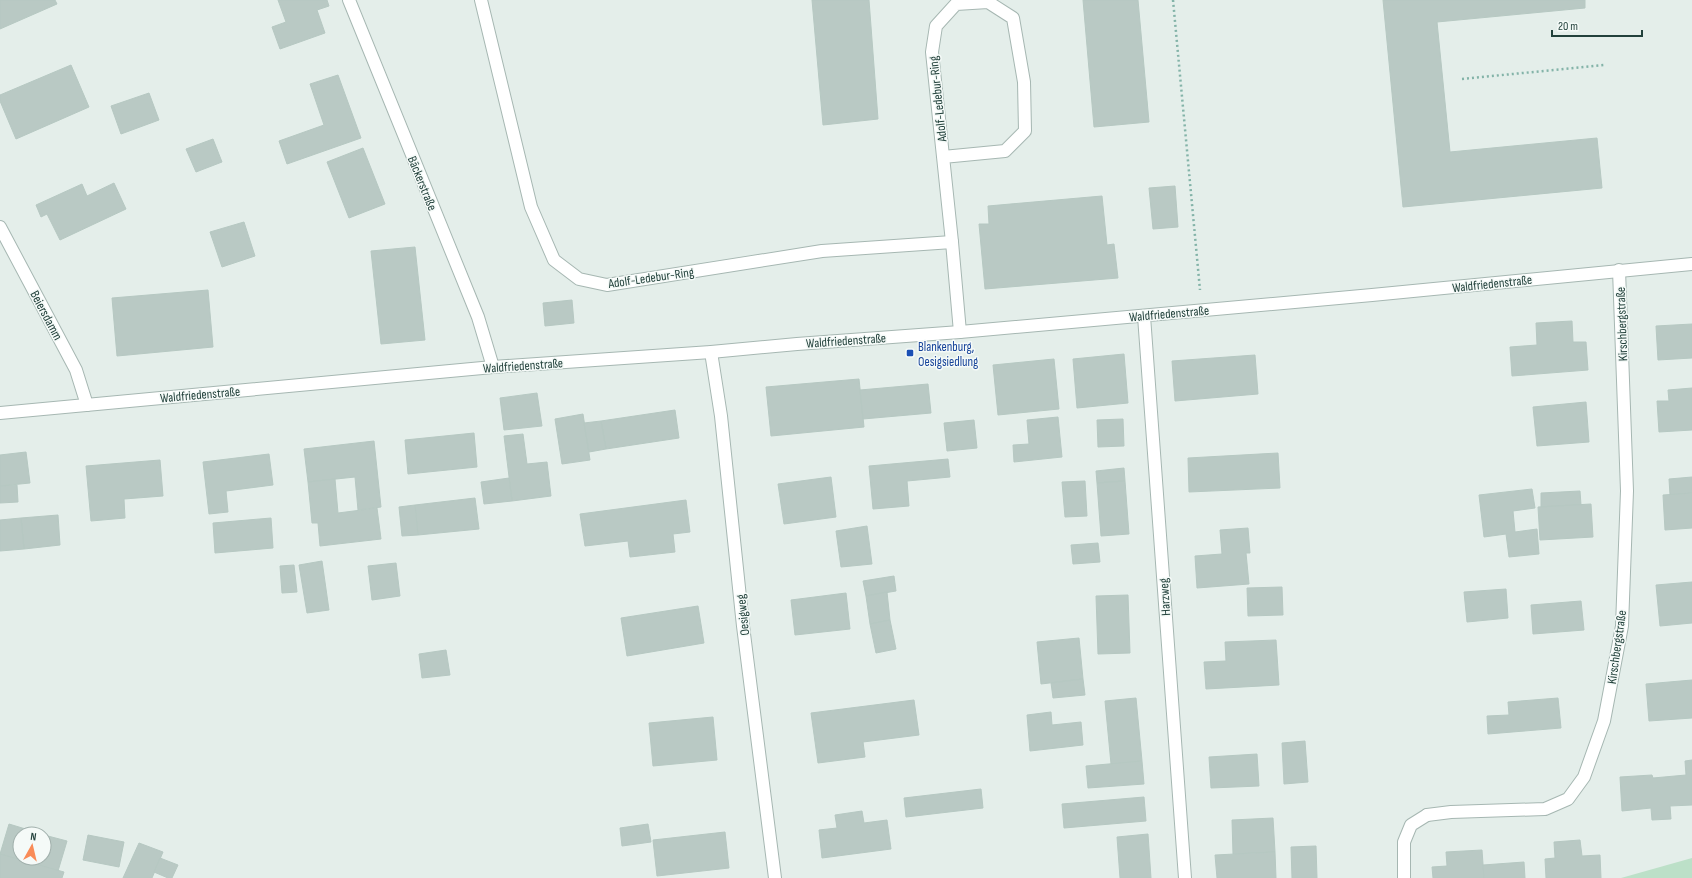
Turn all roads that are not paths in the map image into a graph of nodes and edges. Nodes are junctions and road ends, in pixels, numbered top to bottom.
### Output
1 (349, 0) edge
2 (482, 0) edge
3 (943, 157) junction
4 (0, 227) edge
5 (952, 242) junction
6 (1692, 264) edge
7 (1619, 270) junction
8 (1144, 316) junction
9 (960, 332) junction
10 (711, 352) junction
11 (494, 367) junction
12 (87, 405) junction
13 (0, 413) edge
14 (775, 878) edge
15 (1185, 878) edge
16 (1404, 878) edge

1 - 11 street, Bäckerstraße
2 - 5 street, Adolf-Ledebur-Ring
3 - 3 street, Adolf-Ledebur-Ring
3 - 5 street, Adolf-Ledebur-Ring
4 - 12 street, Beiersdamm
5 - 9 street, Adolf-Ledebur-Ring
6 - 7 street, Waldfriedenstraße
7 - 8 street, Waldfriedenstraße
7 - 16 street, Kirschbergstraße
8 - 9 street, Waldfriedenstraße
8 - 15 street, Harzweg
9 - 10 street, Waldfriedenstraße
10 - 11 street, Waldfriedenstraße
10 - 14 street, Oesigweg
11 - 12 street, Waldfriedenstraße
12 - 13 street, Waldfriedenstraße

